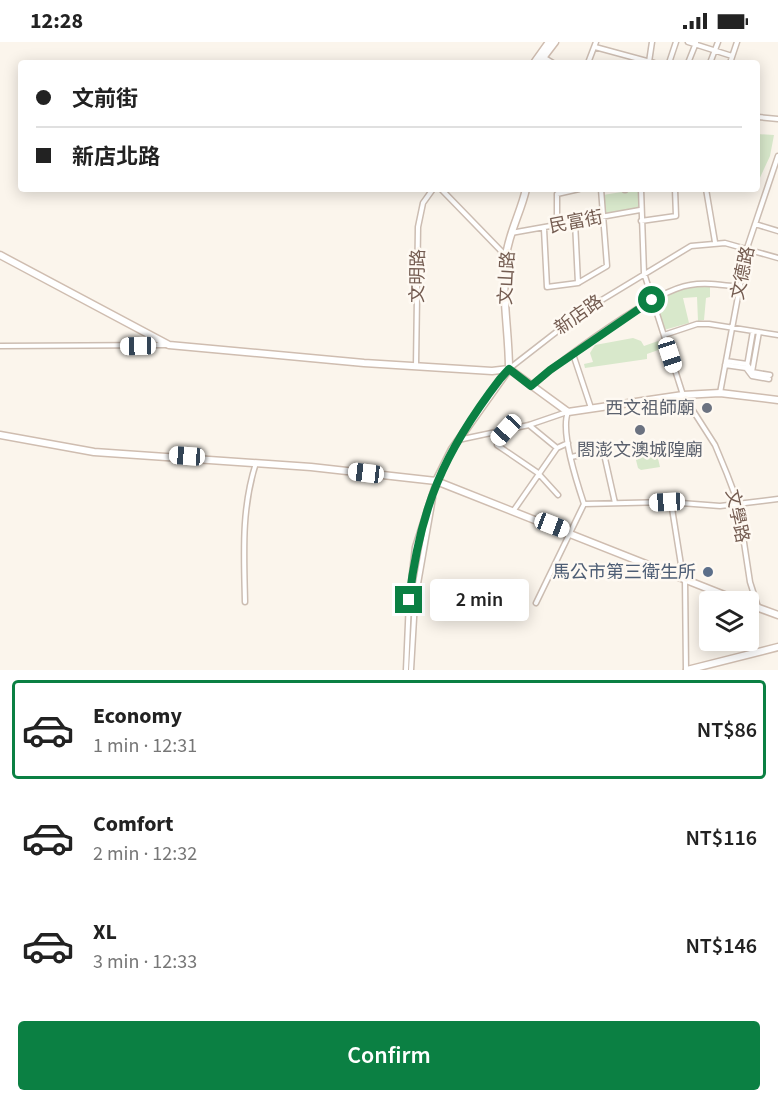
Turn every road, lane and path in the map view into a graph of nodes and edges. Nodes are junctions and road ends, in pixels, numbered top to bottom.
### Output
1 (549, 42) edge
2 (555, 42) edge
3 (652, 42) edge
4 (676, 42) edge
5 (688, 42) edge
6 (718, 42) edge
7 (737, 42) edge
8 (696, 43) edge
9 (595, 44) edge
10 (715, 51) junction
11 (542, 56) junction
12 (732, 56) junction
13 (537, 60) edge
14 (540, 60) edge
15 (548, 60) edge
16 (589, 60) edge
17 (645, 60) edge
18 (651, 60) edge
19 (670, 60) edge
20 (689, 60) edge
21 (711, 60) edge
22 (731, 60) edge
23 (760, 117) edge
24 (778, 118) edge
25 (778, 156) edge
26 (431, 192) edge
27 (444, 192) edge
28 (525, 192) edge
29 (569, 192) edge
30 (601, 192) edge
31 (641, 192) edge
32 (675, 192) edge
33 (707, 192) edge
34 (640, 210) junction
35 (603, 218) junction
36 (641, 221) junction
37 (574, 222) junction
38 (755, 224) junction
39 (557, 225) junction
40 (544, 229) junction
41 (778, 231) edge
42 (511, 233) junction
43 (715, 242) junction
44 (747, 248) junction
45 (0, 255) edge
46 (506, 255) junction
47 (778, 258) edge
48 (644, 273) junction
49 (578, 283) junction
50 (740, 287) junction
51 (652, 300) junction
52 (732, 328) junction
53 (756, 332) junction
54 (664, 335) junction
55 (778, 335) edge
56 (169, 345) junction
57 (0, 346) edge
58 (573, 354) junction
59 (726, 363) junction
60 (416, 366) junction
61 (747, 366) junction
62 (509, 369) junction
63 (752, 374) junction
64 (770, 377) dead end
65 (531, 386) junction
66 (720, 393) junction
67 (683, 395) junction
68 (778, 400) edge
69 (591, 409) junction
70 (568, 412) junction
71 (529, 425) junction
72 (506, 430) junction
73 (0, 435) edge
74 (458, 440) junction
75 (568, 443) junction
76 (557, 448) junction
77 (571, 457) junction
78 (256, 462) junction
79 (538, 473) junction
80 (436, 481) junction
81 (558, 495) dead end
82 (778, 499) edge
83 (672, 502) junction
84 (615, 503) junction
85 (584, 504) junction
86 (738, 504) junction
87 (514, 510) junction
88 (571, 532) junction
89 (683, 575) junction
90 (718, 591) edge
91 (753, 591) edge
92 (245, 602) dead end
93 (536, 603) dead end
94 (759, 608) edge
95 (778, 615) edge
96 (778, 647) edge
97 (408, 670) edge
98 (687, 670) edge

1 - 11 main road
2 - 11 main road
3 - 18 street
4 - 19 street
5 - 8 street
6 - 10 street
7 - 12 street
8 - 10 street
8 - 20 street
9 - 16 street
9 - 17 street
10 - 12 street
10 - 21 street
11 - 13 main road
11 - 14 main road
11 - 15 street
12 - 22 street
23 - 24 street
25 - 38 street, 文德路
26 - 60 street, 文明路
27 - 46 street
28 - 42 main road, 文山路
29 - 39 street
30 - 35 street
31 - 34 street, 文學路
32 - 36 street
33 - 43 street
34 - 35 street, 民富街
34 - 36 street, 文學路
35 - 37 street, 民富街
35 - 49 street
36 - 48 street, 文學路
37 - 39 street, 民富街
37 - 49 street
38 - 41 street
38 - 44 street, 文德路
39 - 40 street, 民富街
40 - 42 street, 民富街
40 - 49 street
42 - 46 main road, 文山路
43 - 44 street, 新店路
43 - 48 street, 新店路
44 - 47 street, 新店路
44 - 50 street, 文德路
45 - 56 main road
46 - 62 main road, 文山路
48 - 51 street, 文學路
48 - 62 street, 新店路
50 - 51 street
50 - 52 street, 文德路
51 - 54 street, 文學路
51 - 58 street
52 - 53 street
52 - 54 street
52 - 59 street, 文德路
53 - 55 street
53 - 61 street
53 - 63 street
54 - 67 street, 文學路
56 - 57 street
56 - 60 main road
58 - 65 street
58 - 69 street
59 - 61 street
59 - 66 street, 文德路
60 - 62 main road
61 - 63 street
62 - 65 main road
62 - 74 main road, 新店路
63 - 64 street
65 - 70 main road
66 - 67 main road
66 - 68 main road
67 - 69 main road
67 - 86 street, 文學路
69 - 70 main road
70 - 71 street
70 - 75 street
71 - 72 street
71 - 76 street
72 - 74 street
72 - 79 street
73 - 78 main road
74 - 80 main road, 新店路
75 - 76 street
75 - 77 street
76 - 79 street
77 - 84 street
77 - 85 street
78 - 80 main road
78 - 92 street
79 - 81 street
79 - 87 street
80 - 87 main road
80 - 97 street
80 - 97 street
82 - 86 street
83 - 84 street
83 - 86 street
83 - 89 street
84 - 85 street
85 - 88 street
86 - 91 street, 文學路
87 - 88 main road
88 - 89 main road
88 - 93 street
89 - 90 main road
89 - 98 street
94 - 95 main road
96 - 98 main road

